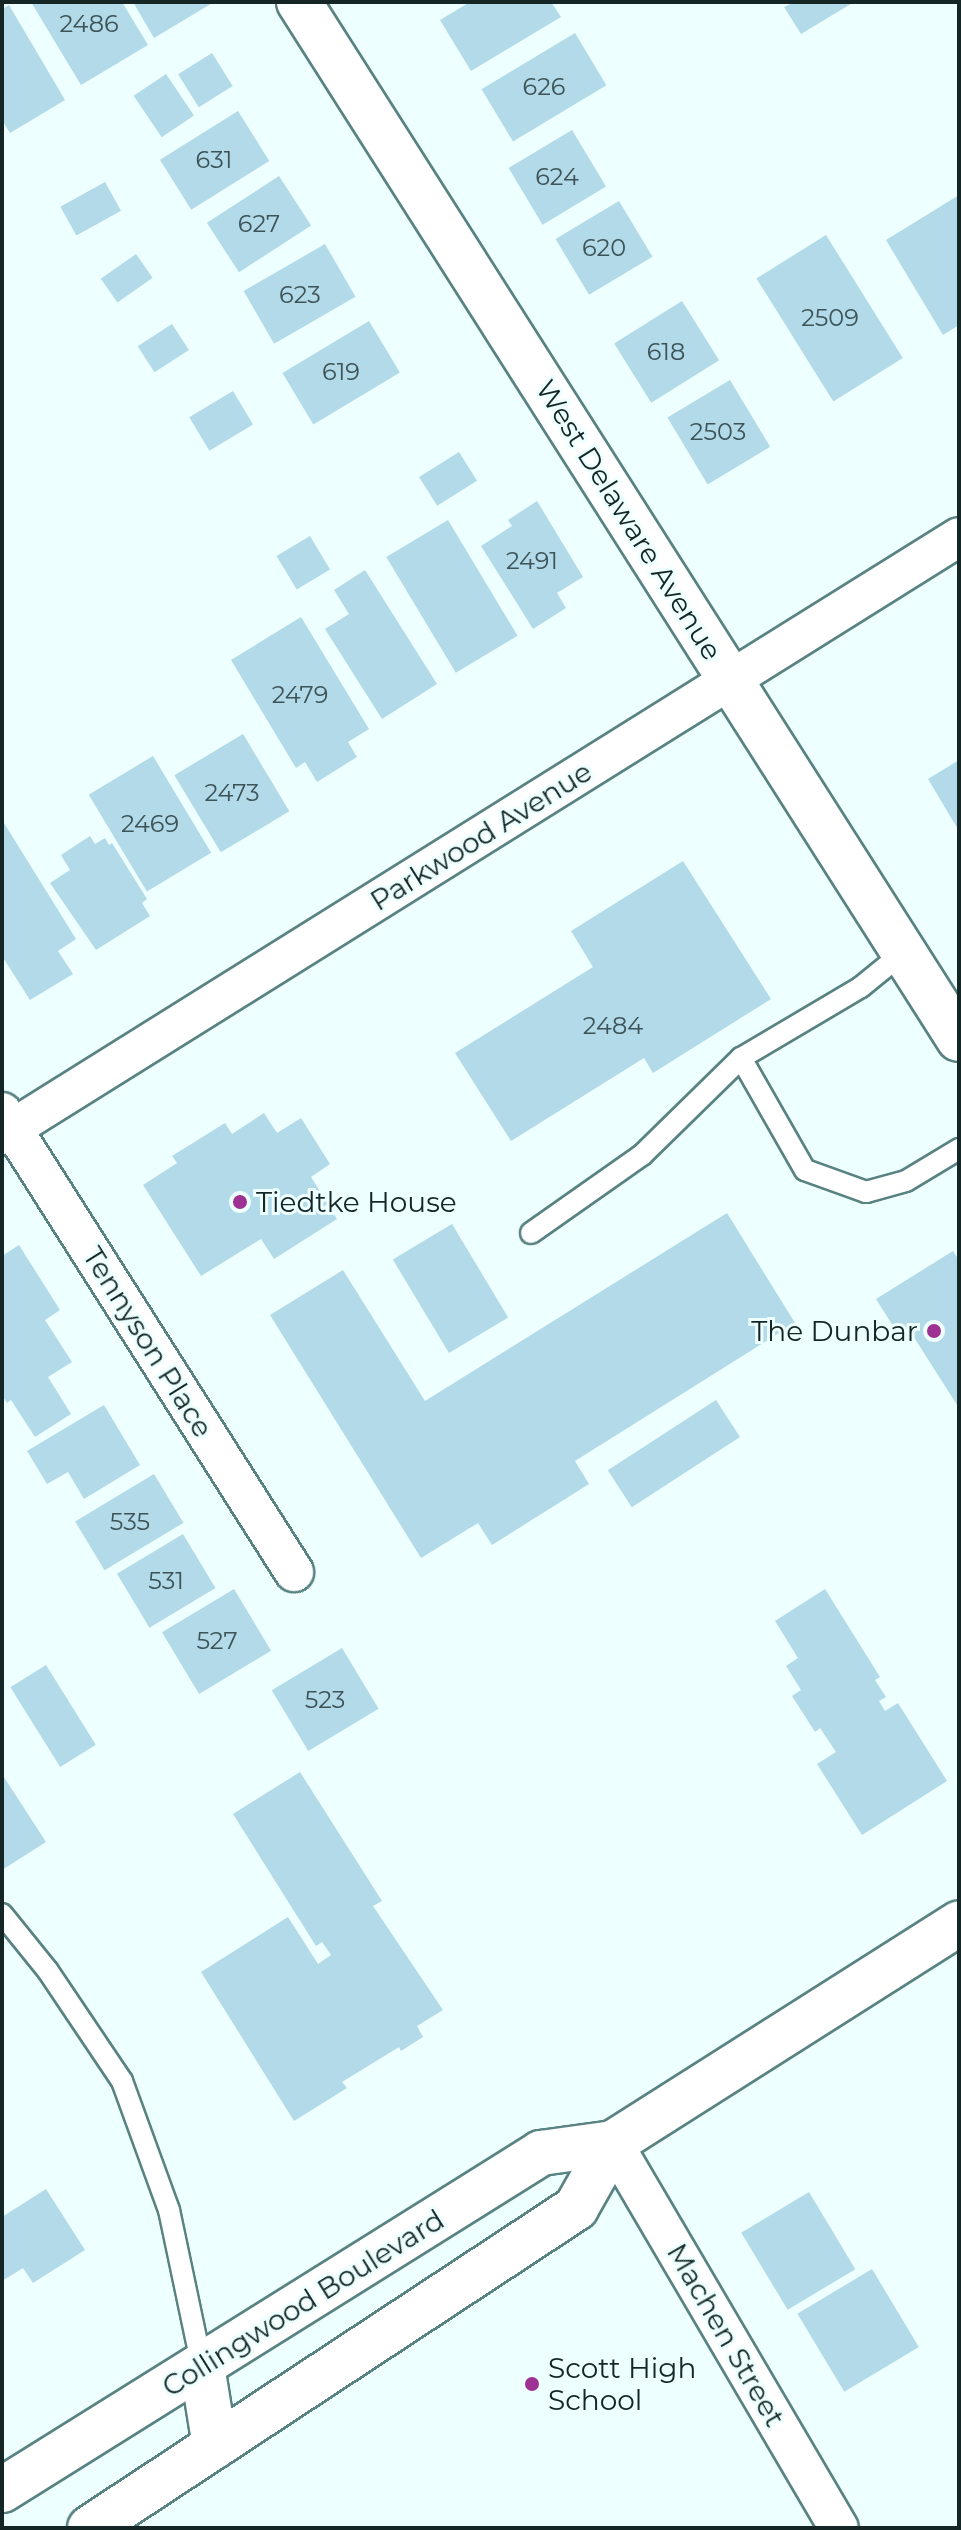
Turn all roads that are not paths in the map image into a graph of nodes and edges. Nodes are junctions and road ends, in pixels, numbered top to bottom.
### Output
1 (299, 2) edge
2 (959, 537) edge
3 (731, 680) junction
4 (904, 952) junction
5 (959, 1039) edge
6 (741, 1058) junction
7 (5, 1126) edge
8 (959, 1149) edge
9 (531, 1233) dead end
10 (294, 1572) dead end
11 (2, 1914) edge
12 (959, 1923) edge
13 (613, 2143) junction
14 (202, 2366) junction
15 (215, 2446) junction
16 (2, 2490) edge
17 (90, 2528) edge
18 (839, 2528) edge

1 - 3 main road, West Delaware Avenue
2 - 3 street, Parkwood Avenue
3 - 4 main road, West Delaware Avenue
3 - 7 street, Parkwood Avenue
4 - 5 main road, West Delaware Avenue
4 - 6 lane
6 - 8 lane
6 - 9 lane
7 - 10 street, Tennyson Place
11 - 14 lane
12 - 13 main road, Collingwood Boulevard
13 - 14 main road, Collingwood Boulevard
13 - 15 main road, Collingwood Boulevard
13 - 18 street, Machen Street
14 - 15 main road
14 - 16 main road, Collingwood Boulevard
15 - 17 main road, Collingwood Boulevard

